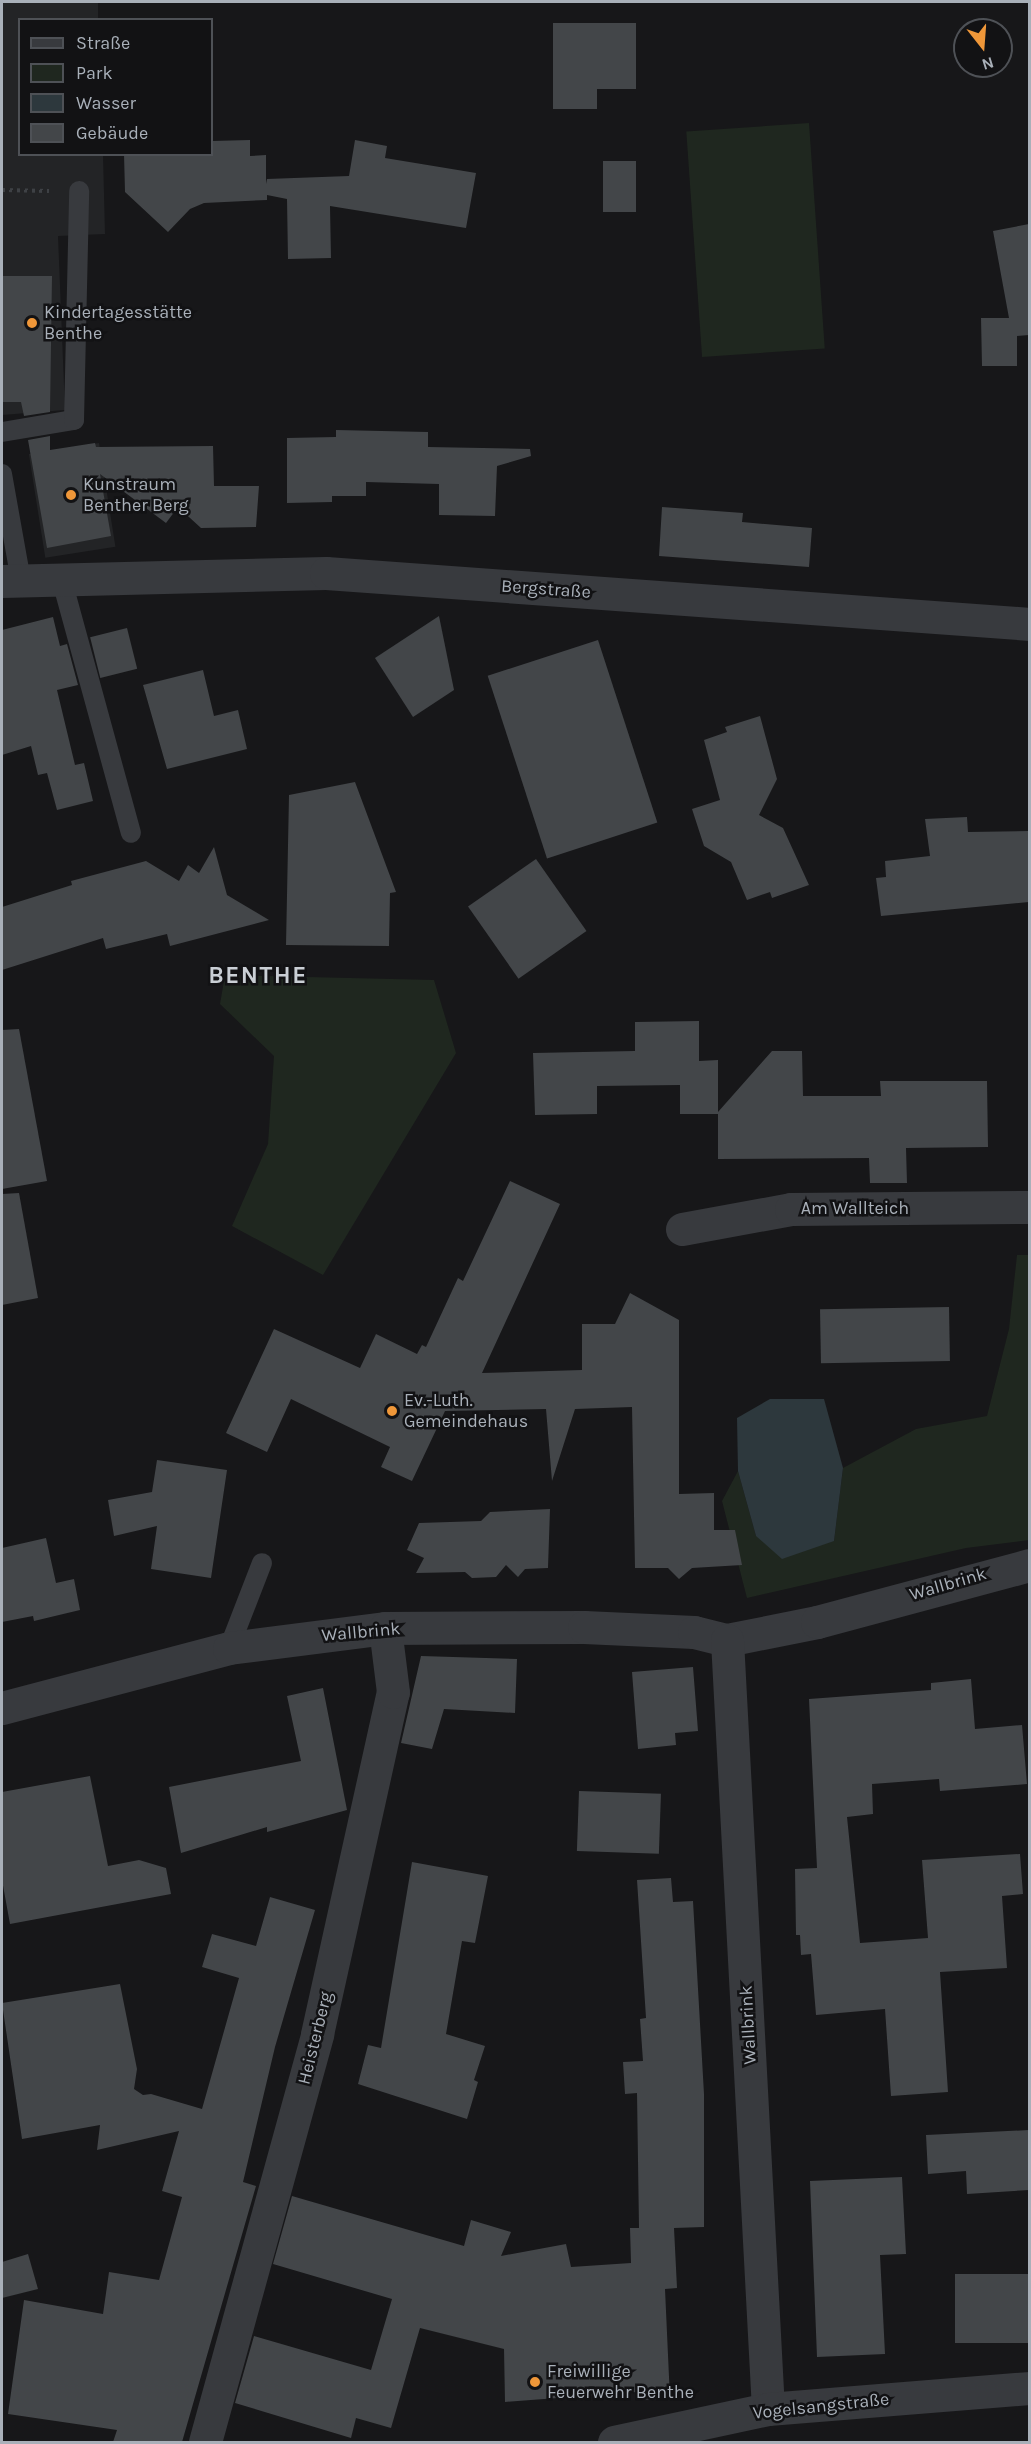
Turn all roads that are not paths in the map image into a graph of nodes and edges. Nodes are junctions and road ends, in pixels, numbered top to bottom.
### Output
1 (79, 191) road end
2 (2, 432) edge
3 (2, 474) edge
4 (62, 580) junction
5 (11, 581) edge
6 (1029, 624) edge
7 (131, 833) dead end
8 (1029, 1207) edge
9 (682, 1229) dead end
10 (262, 1563) dead end
11 (1029, 1564) edge
12 (385, 1628) junction
13 (727, 1640) junction
14 (229, 1648) junction
15 (2, 1708) edge
16 (1029, 2388) edge
17 (768, 2409) junction
18 (205, 2442) edge
19 (614, 2442) edge

1 - 2 lane
3 - 5 lane
4 - 5 street, Bergstraße
4 - 6 street, Bergstraße
4 - 7 lane
8 - 9 street, Am Wallteich
10 - 14 lane
11 - 13 street, Wallbrink
12 - 13 street, Wallbrink
12 - 14 street, Wallbrink
12 - 18 street, Heisterberg
13 - 17 street, Wallbrink
14 - 15 street, Wallbrink
16 - 17 street, Vogelsangstraße
17 - 19 street, Vogelsangstraße

